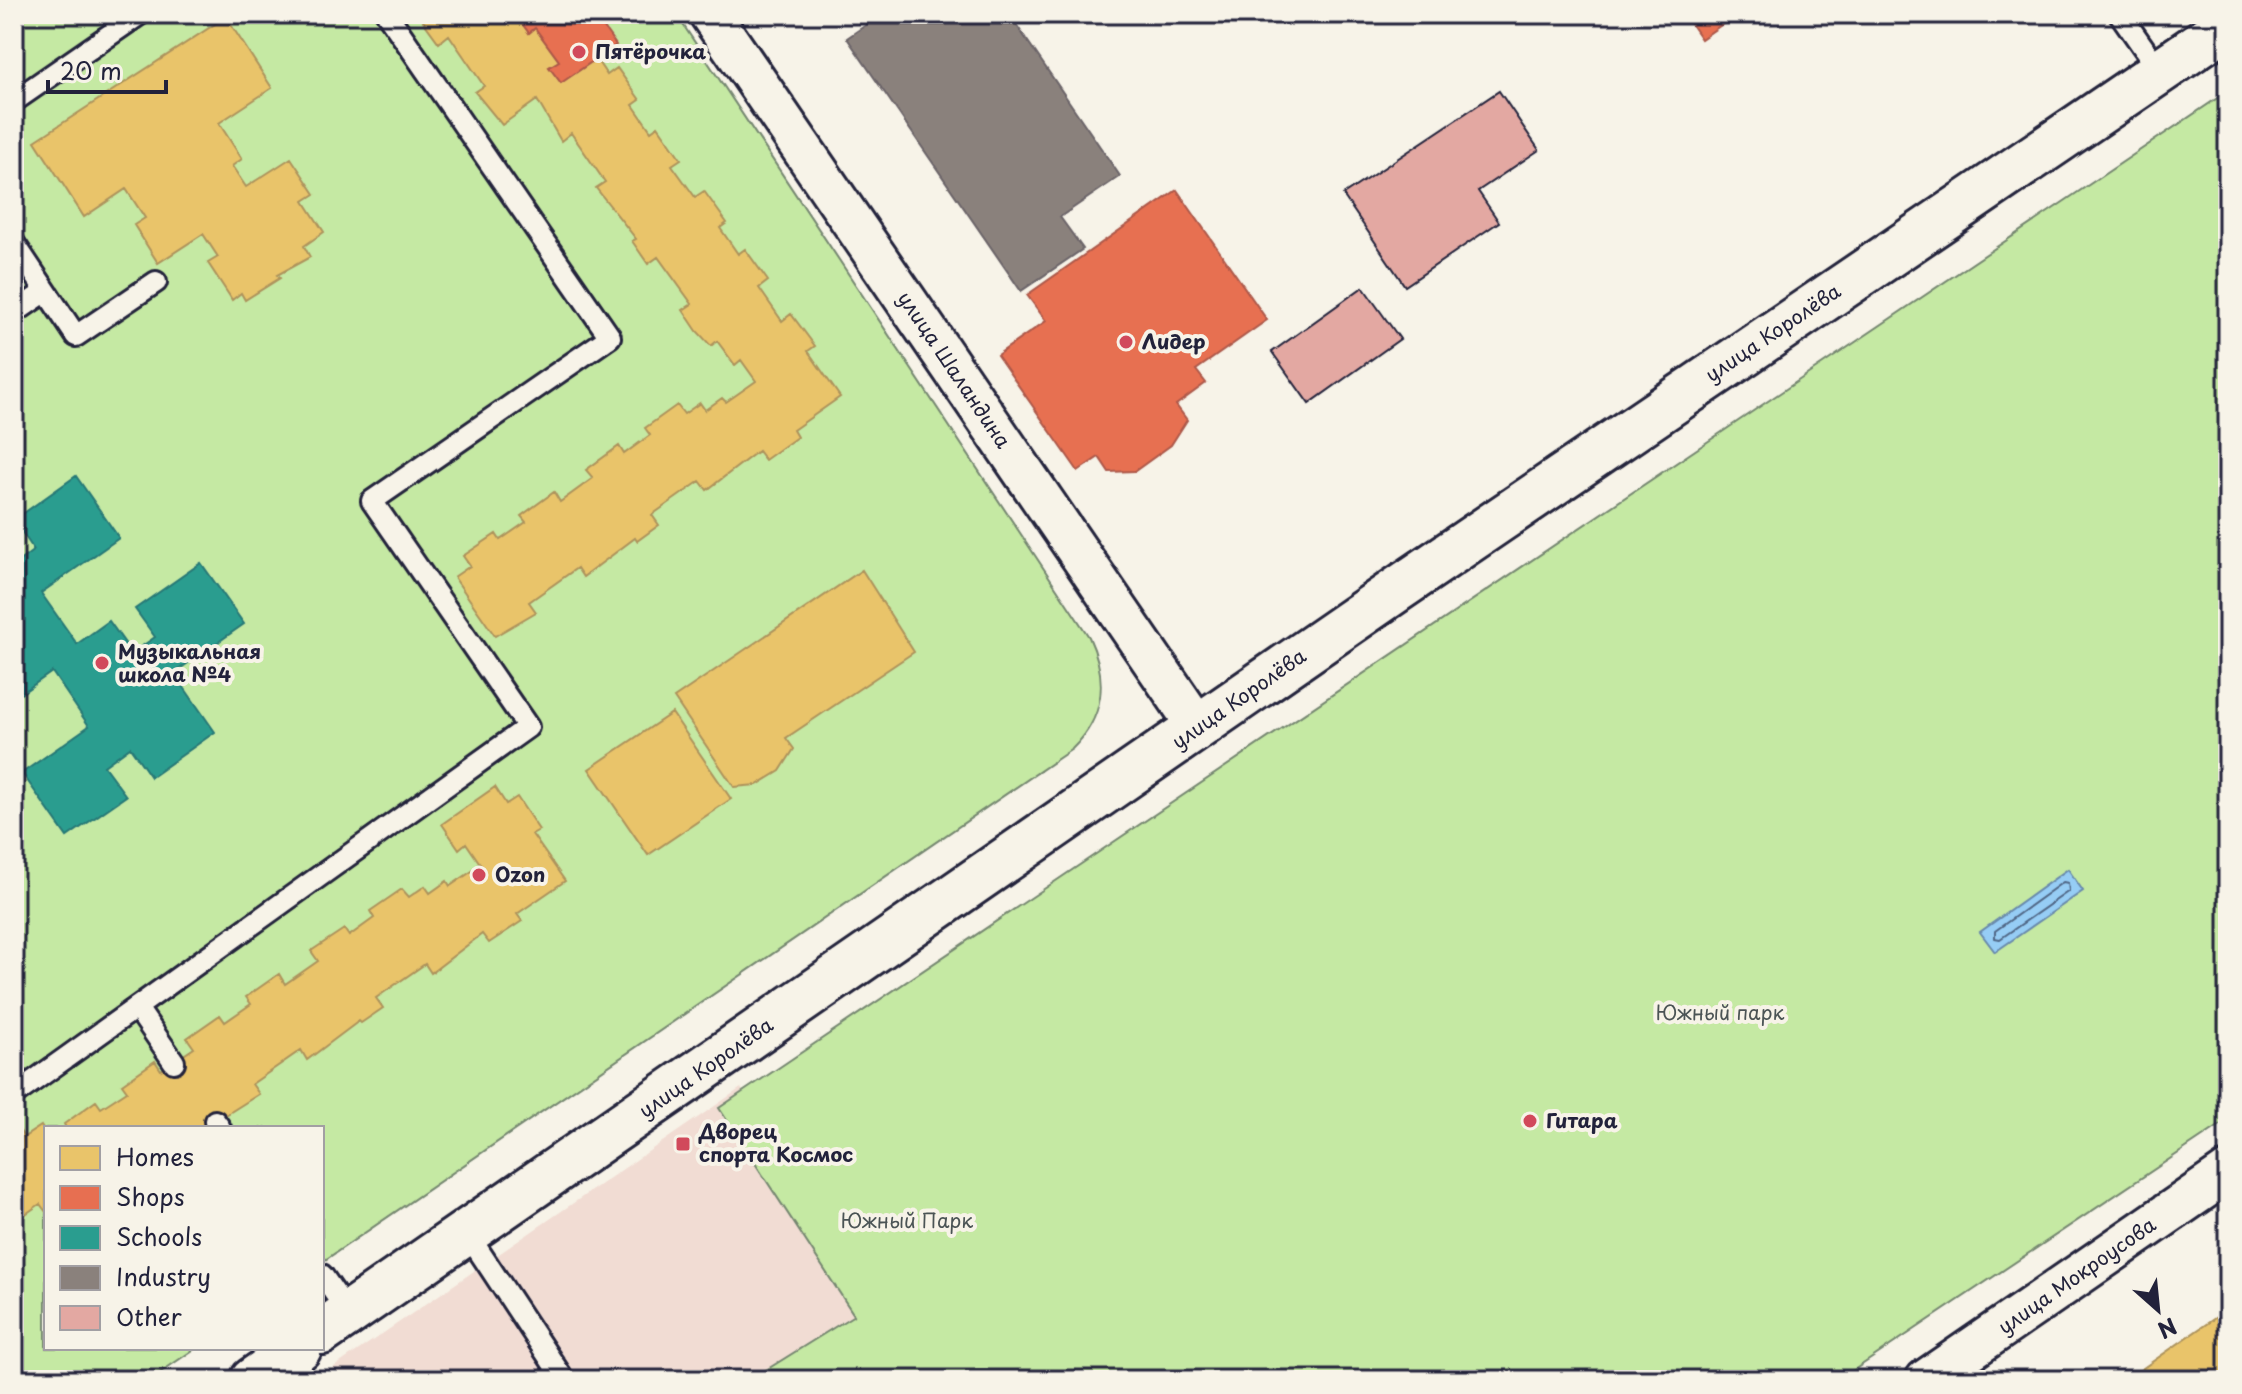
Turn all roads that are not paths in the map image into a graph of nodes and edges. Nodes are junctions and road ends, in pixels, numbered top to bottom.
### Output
1 (140, 14) edge
2 (387, 14) edge
3 (710, 14) edge
4 (2120, 14) edge
5 (2228, 15) edge
6 (2228, 25) edge
7 (2159, 70) junction
8 (14, 101) edge
9 (14, 243) edge
10 (156, 282) dead end
11 (46, 291) junction
12 (14, 313) edge
13 (1198, 727) junction
14 (137, 1008) junction
15 (174, 1062) dead end
16 (14, 1095) edge
17 (2228, 1172) edge
18 (467, 1233) junction
19 (324, 1282) edge
20 (336, 1323) edge
21 (296, 1350) edge
22 (253, 1380) edge
23 (564, 1380) edge
24 (1926, 1380) edge

1 - 8 lane
2 - 14 lane
3 - 13 street, улица Шаландина
4 - 7 lane
5 - 7 street, улица Королёва
6 - 7 street, улица Королёва
7 - 13 street, улица Королёва
9 - 11 lane
10 - 11 lane
11 - 12 lane
13 - 18 street, улица Королёва
14 - 15 lane
14 - 16 lane
17 - 24 street, улица Мокроусова
18 - 20 street, улица Королёва
18 - 23 lane
19 - 20 lane
21 - 22 street

